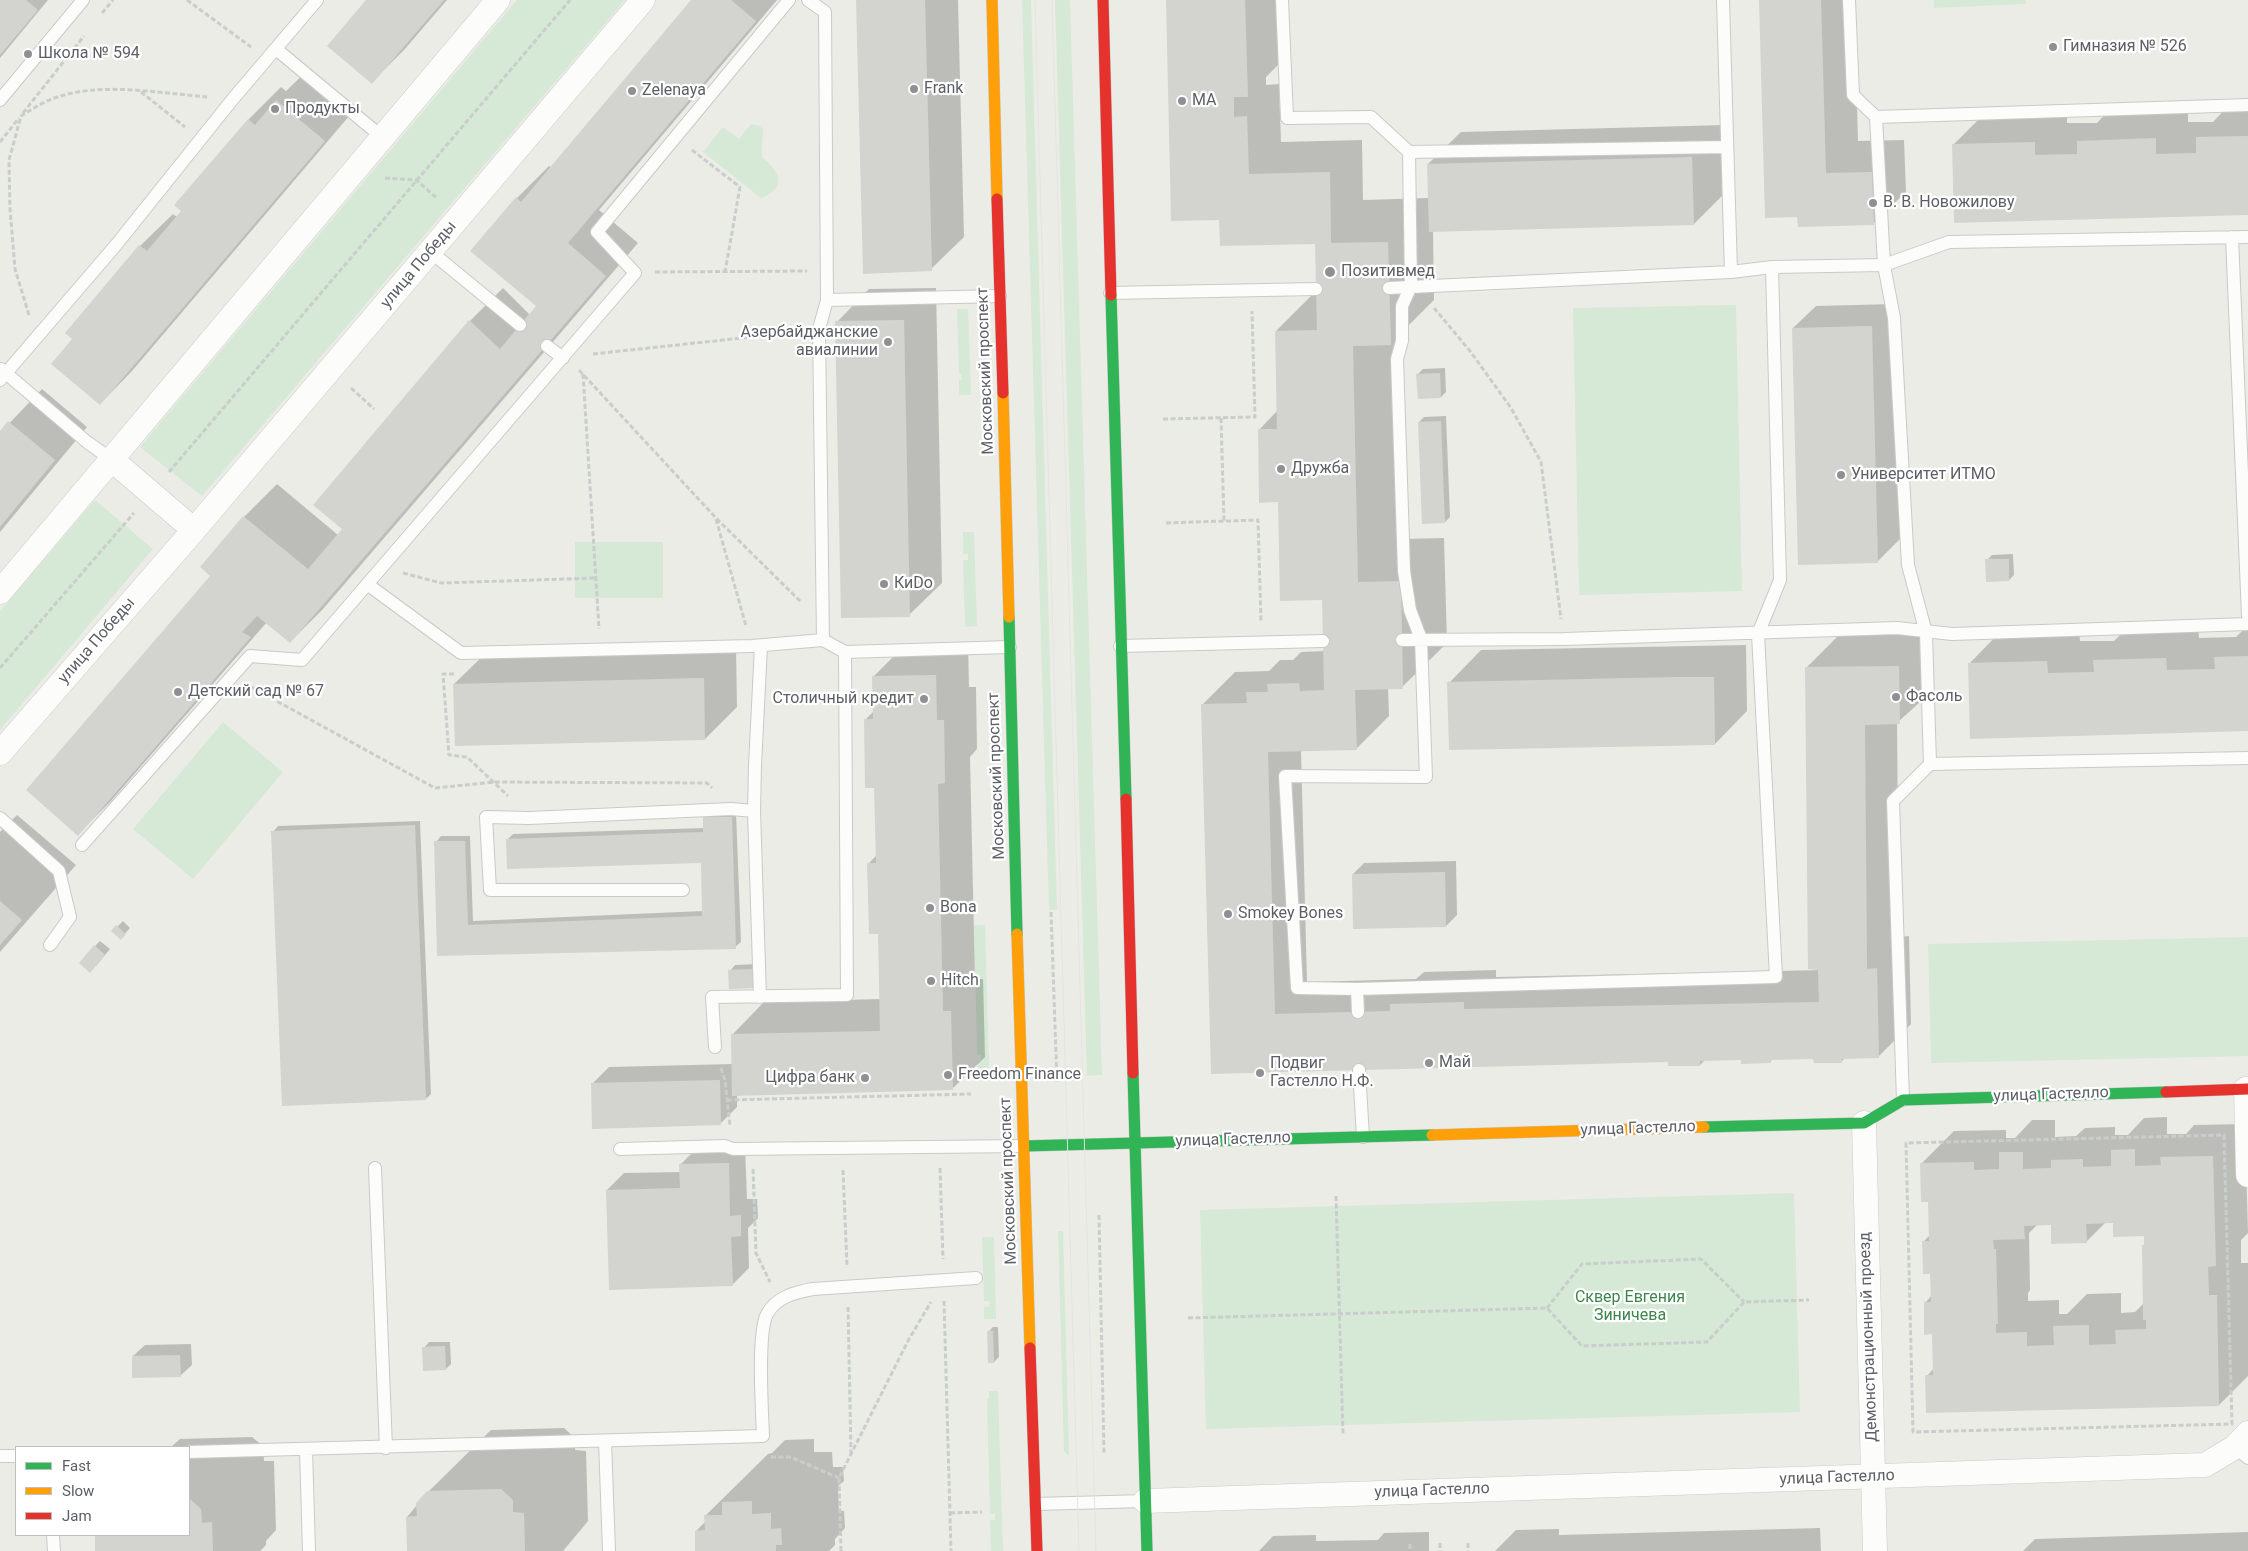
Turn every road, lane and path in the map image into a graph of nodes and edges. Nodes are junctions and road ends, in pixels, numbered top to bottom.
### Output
1 (113, 0) edge
2 (187, 0) edge
3 (317, 0) edge
4 (498, 0) edge
5 (570, 0) edge
6 (643, 0) edge
7 (789, 0) edge
8 (808, 0) edge
9 (992, 0) edge
10 (1103, 0) edge
11 (1282, 0) edge
12 (1723, 0) edge
13 (1849, 0) edge
14 (76, 2) edge
15 (100, 16) dead end
16 (88, 31) dead end
17 (272, 54) junction
18 (140, 91) junction
19 (0, 100) edge
20 (232, 100) junction
21 (2248, 106) edge
22 (21, 116) junction
23 (1876, 117) junction
24 (676, 137) junction
25 (382, 138) junction
26 (201, 140) junction
27 (0, 142) edge
28 (1727, 147) junction
29 (1409, 152) junction
30 (377, 176) dead end
31 (416, 180) junction
32 (436, 198) dead end
33 (2232, 237) junction
34 (2248, 237) edge
35 (431, 252) junction
36 (1884, 265) junction
37 (1772, 267) junction
38 (827, 271) junction
39 (725, 272) junction
40 (1731, 272) junction
41 (635, 273) junction
42 (1411, 286) junction
43 (1389, 288) dead end
44 (1316, 289) dead end
45 (1251, 290) junction
46 (1110, 293) junction
47 (1000, 296) junction
48 (827, 300) junction
49 (520, 325) dead end
50 (819, 329) junction
51 (36, 337) junction
52 (547, 346) dead end
53 (563, 358) junction
54 (583, 373) junction
55 (2, 374) edge
56 (347, 386) dead end
57 (374, 409) dead end
58 (1221, 418) junction
59 (1163, 419) dead end
60 (111, 459) junction
61 (151, 493) junction
62 (716, 518) junction
63 (1224, 521) junction
64 (1166, 523) dead end
65 (194, 530) junction
66 (381, 567) junction
67 (597, 578) junction
68 (367, 584) junction
69 (0, 592) edge
70 (2248, 616) edge
71 (823, 624) junction
72 (2248, 624) edge
73 (1926, 632) junction
74 (1758, 634) junction
75 (1421, 638) junction
76 (1564, 639) junction
77 (822, 640) junction
78 (1402, 640) dead end
79 (1323, 642) dead end
80 (1262, 643) junction
81 (757, 646) junction
82 (1120, 646) junction
83 (1010, 647) junction
84 (600, 650) junction
85 (845, 652) junction
86 (472, 653) junction
87 (0, 668) edge
88 (232, 677) junction
89 (0, 753) edge
90 (2248, 758) edge
91 (1930, 764) junction
92 (494, 782) junction
93 (731, 809) junction
94 (754, 811) junction
95 (0, 818) edge
96 (530, 818) junction
97 (82, 845) dead end
98 (683, 890) dead end
99 (1051, 912) dead end
100 (50, 945) dead end
101 (1356, 989) junction
102 (760, 997) junction
103 (1358, 1012) dead end
104 (715, 1047) joint
105 (1359, 1070) dead end
106 (1056, 1082) dead end
107 (2247, 1089) edge
108 (971, 1094) dead end
109 (727, 1100) junction
110 (1903, 1100) junction
111 (1864, 1123) junction
112 (1362, 1137) junction
113 (1135, 1142) junction
114 (1906, 1143) joint
115 (940, 1145) junction
116 (1024, 1146) junction
117 (752, 1148) junction
118 (620, 1149) dead end
119 (733, 1149) junction
120 (376, 1168) dead end
121 (2248, 1175) edge
122 (1336, 1196) dead end
123 (1099, 1215) dead end
124 (943, 1261) dead end
125 (976, 1278) dead end
126 (934, 1297) dead end
127 (780, 1300) junction
128 (944, 1300) dead end
129 (1809, 1300) dead end
130 (1744, 1302) junction
131 (1547, 1308) junction
132 (1339, 1314) junction
133 (1188, 1318) dead end
134 (1343, 1434) dead end
135 (605, 1441) junction
136 (2244, 1446) edge
137 (386, 1448) junction
138 (306, 1450) junction
139 (190, 1452) edge
140 (1104, 1453) dead end
141 (0, 1456) edge
142 (15, 1456) edge
143 (1873, 1476) junction
144 (1145, 1501) junction
145 (1036, 1504) junction
146 (982, 1512) dead end
147 (950, 1513) junction
148 (53, 1536) edge
149 (1440, 1543) dead end
150 (1468, 1543) dead end
151 (1410, 1544) dead end
152 (54, 1551) edge
153 (309, 1551) edge
154 (609, 1551) edge
155 (841, 1551) edge
156 (950, 1551) edge
157 (1037, 1551) edge
158 (1147, 1551) edge
159 (1410, 1551) edge
160 (1440, 1551) edge
161 (1468, 1551) edge
162 (1876, 1551) edge

1 - 15 path
2 - 17 path
3 - 17 lane
4 - 25 street
5 - 31 path
6 - 35 street, улица Победы
7 - 24 lane
8 - 38 lane
9 - 47 main road, Московский проспект
10 - 46 main road
11 - 29 lane
12 - 28 lane
13 - 23 lane
14 - 19 lane
16 - 22 path
17 - 20 lane
17 - 25 lane
18 - 20 path
18 - 22 path
18 - 26 path
20 - 26 lane
21 - 23 lane
22 - 27 path
22 - 51 path
23 - 36 lane
24 - 39 path
24 - 41 lane
25 - 60 street
26 - 51 lane
28 - 29 lane
28 - 40 lane
29 - 42 lane
30 - 31 path
31 - 32 path
31 - 61 path
33 - 34 lane
33 - 36 lane
33 - 70 lane
35 - 49 lane
35 - 65 street, улица Победы
36 - 37 lane
36 - 73 lane
37 - 40 lane
37 - 74 lane
38 - 39 path
38 - 48 lane
39 - 41 path
40 - 42 lane
41 - 53 lane
42 - 43 lane
42 - 75 lane
42 - 76 path
44 - 45 lane
45 - 46 lane
45 - 58 path
46 - 82 main road
47 - 48 lane
47 - 83 main road, Московский проспект
48 - 50 lane
50 - 53 path
50 - 71 lane
51 - 55 lane
52 - 53 lane
53 - 54 path
53 - 66 lane
54 - 62 path
54 - 67 path
55 - 60 lane
56 - 57 path
58 - 59 path
58 - 63 path
60 - 61 street
60 - 69 street
61 - 65 street
61 - 87 path
62 - 71 path
62 - 81 path
63 - 64 path
63 - 80 path
65 - 89 street, улица Победы
66 - 67 path
66 - 68 lane
67 - 84 path
68 - 86 lane
68 - 88 lane
71 - 77 lane
72 - 73 lane
73 - 74 lane
73 - 91 lane
74 - 76 lane
74 - 101 lane
75 - 76 lane
75 - 78 lane
75 - 101 lane
77 - 81 lane
77 - 85 lane
79 - 80 lane
80 - 82 lane
81 - 84 lane
81 - 94 lane
82 - 113 main road
83 - 85 lane
83 - 116 main road, Московский проспект
84 - 86 lane
85 - 102 lane
86 - 92 path
88 - 92 path
88 - 97 lane
90 - 91 lane
91 - 110 lane
92 - 93 path
92 - 96 path
93 - 94 lane
93 - 96 lane
94 - 102 lane
95 - 100 lane
96 - 98 lane
99 - 106 path
101 - 103 lane
102 - 104 lane
104 - 109 path
105 - 112 lane
107 - 110 main road, улица Гастелло
107 - 121 street, улица Гастелло
108 - 109 path
109 - 119 path
110 - 111 main road, улица Гастелло
111 - 112 main road, улица Гастелло
111 - 143 street, Демонстрационный проезд
112 - 113 main road, улица Гастелло
113 - 116 main road, улица Гастелло
113 - 144 main road
114 - 114 path
115 - 116 lane
115 - 117 lane
115 - 124 path
116 - 145 main road, Московский проспект
117 - 119 lane
117 - 127 path
118 - 119 lane
120 - 137 lane
122 - 132 path
123 - 140 path
125 - 127 lane
126 - 155 path
127 - 135 lane
128 - 147 path
129 - 130 path
130 - 131 path
130 - 131 path
131 - 132 path
132 - 133 path
132 - 134 path
135 - 137 lane
135 - 154 lane
136 - 143 street, улица Гастелло
137 - 138 lane
138 - 139 lane
138 - 153 lane
141 - 142 lane
143 - 144 street, улица Гастелло
143 - 162 street, Демонстрационный проезд
144 - 145 lane
144 - 158 main road
145 - 157 main road, Московский проспект
146 - 147 path
147 - 156 path
148 - 152 lane
149 - 160 path
150 - 161 path
151 - 159 path

